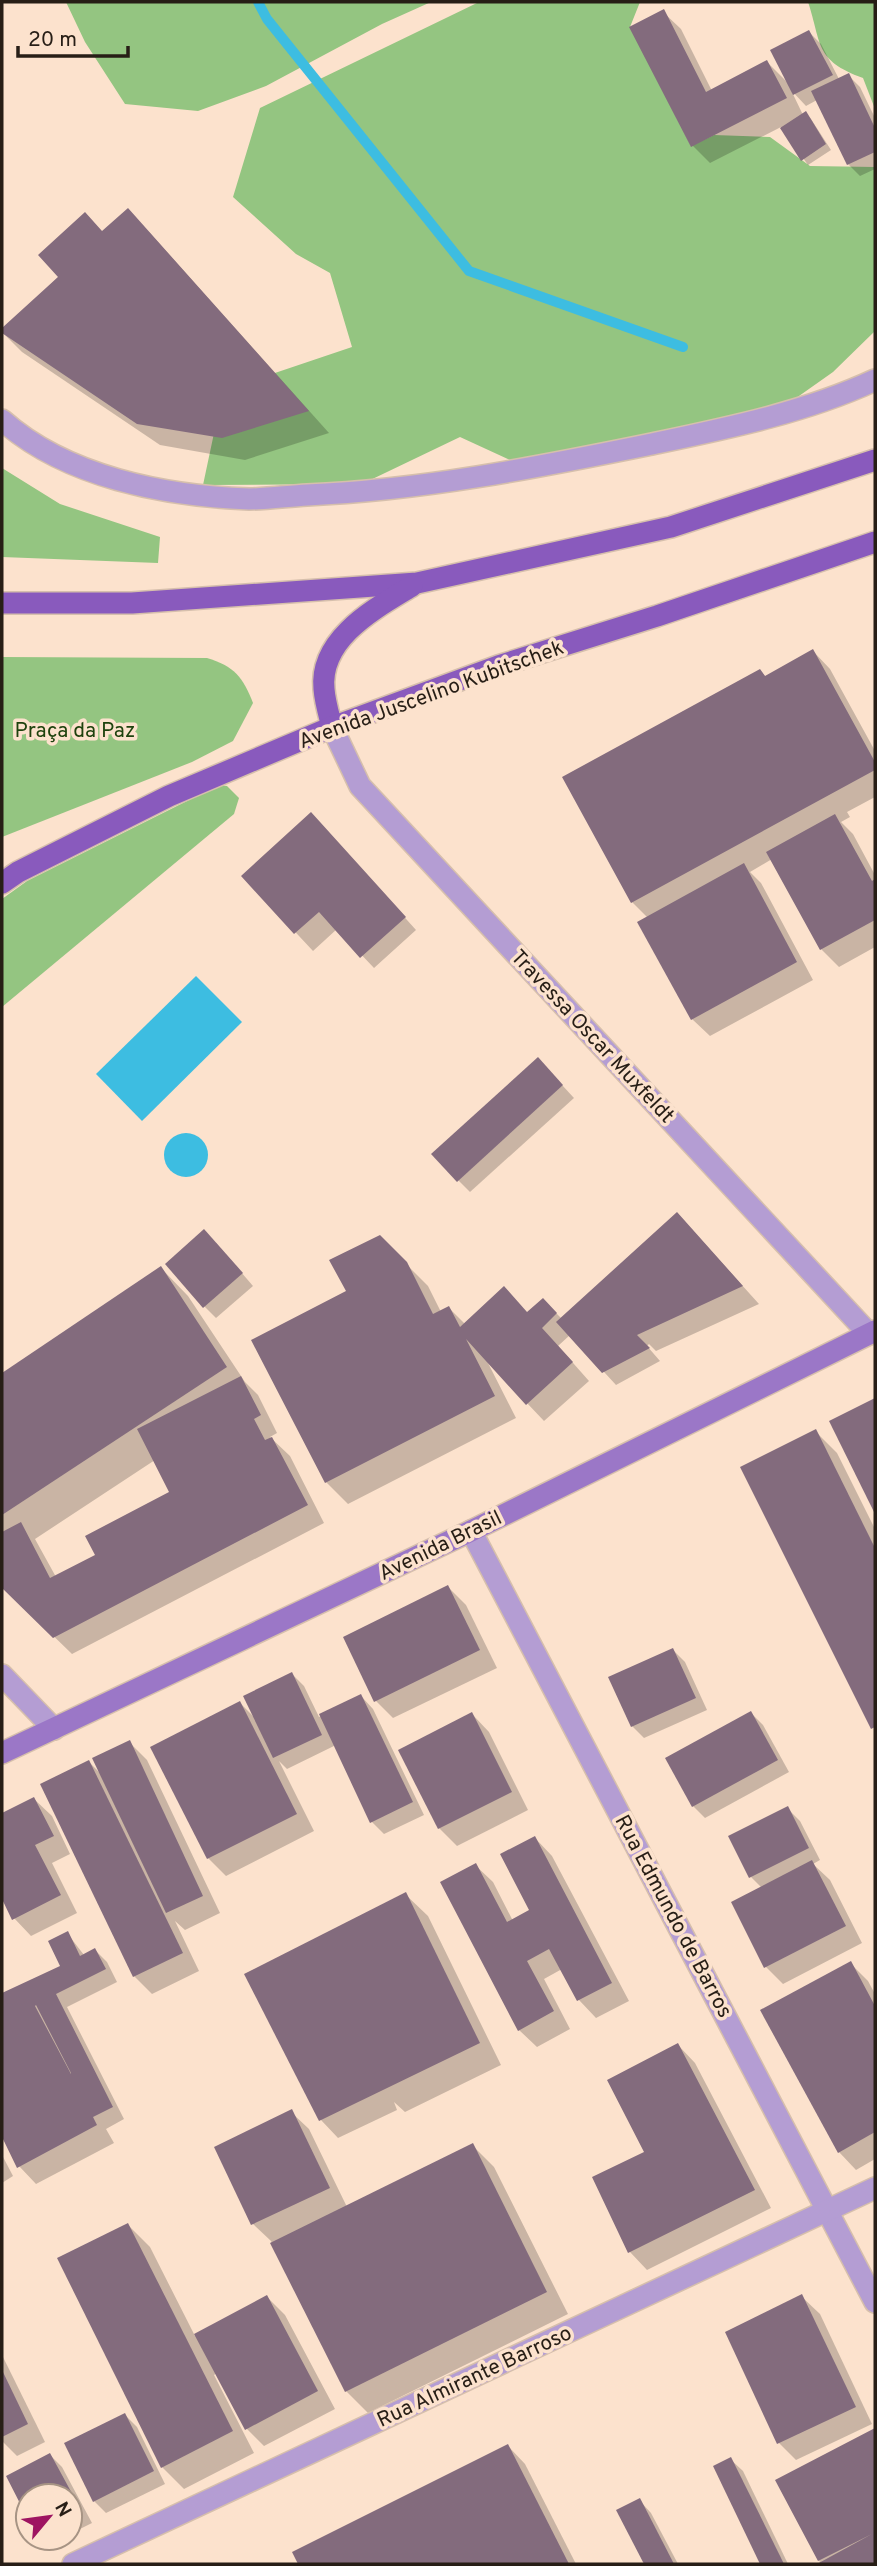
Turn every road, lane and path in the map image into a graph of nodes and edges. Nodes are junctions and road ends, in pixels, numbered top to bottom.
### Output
1 (875, 380) edge
2 (2, 420) edge
3 (875, 460) edge
4 (875, 542) edge
5 (417, 583) junction
6 (2, 603) edge
7 (332, 727) junction
8 (2, 883) edge
9 (872, 1333) edge
10 (471, 1531) junction
11 (2, 1675) edge
12 (54, 1730) junction
13 (2, 1753) edge
14 (875, 2188) edge
15 (828, 2210) junction
16 (875, 2302) edge
17 (73, 2564) edge

1 - 2 street
3 - 5 main road
4 - 7 main road, Avenida Juscelino Kubitschek
5 - 6 main road
5 - 7 main road
7 - 8 main road, Avenida Juscelino Kubitschek
7 - 9 street, Travessa Oscar Muxfeldt
9 - 10 street, Avenida Brasil
10 - 12 street, Avenida Brasil
10 - 15 street, Rua Edmundo de Barros
11 - 12 street
12 - 13 street, Avenida Brasil
14 - 15 street, Rua Almirante Barroso
15 - 16 street, Rua Edmundo de Barros
15 - 17 street, Rua Almirante Barroso

